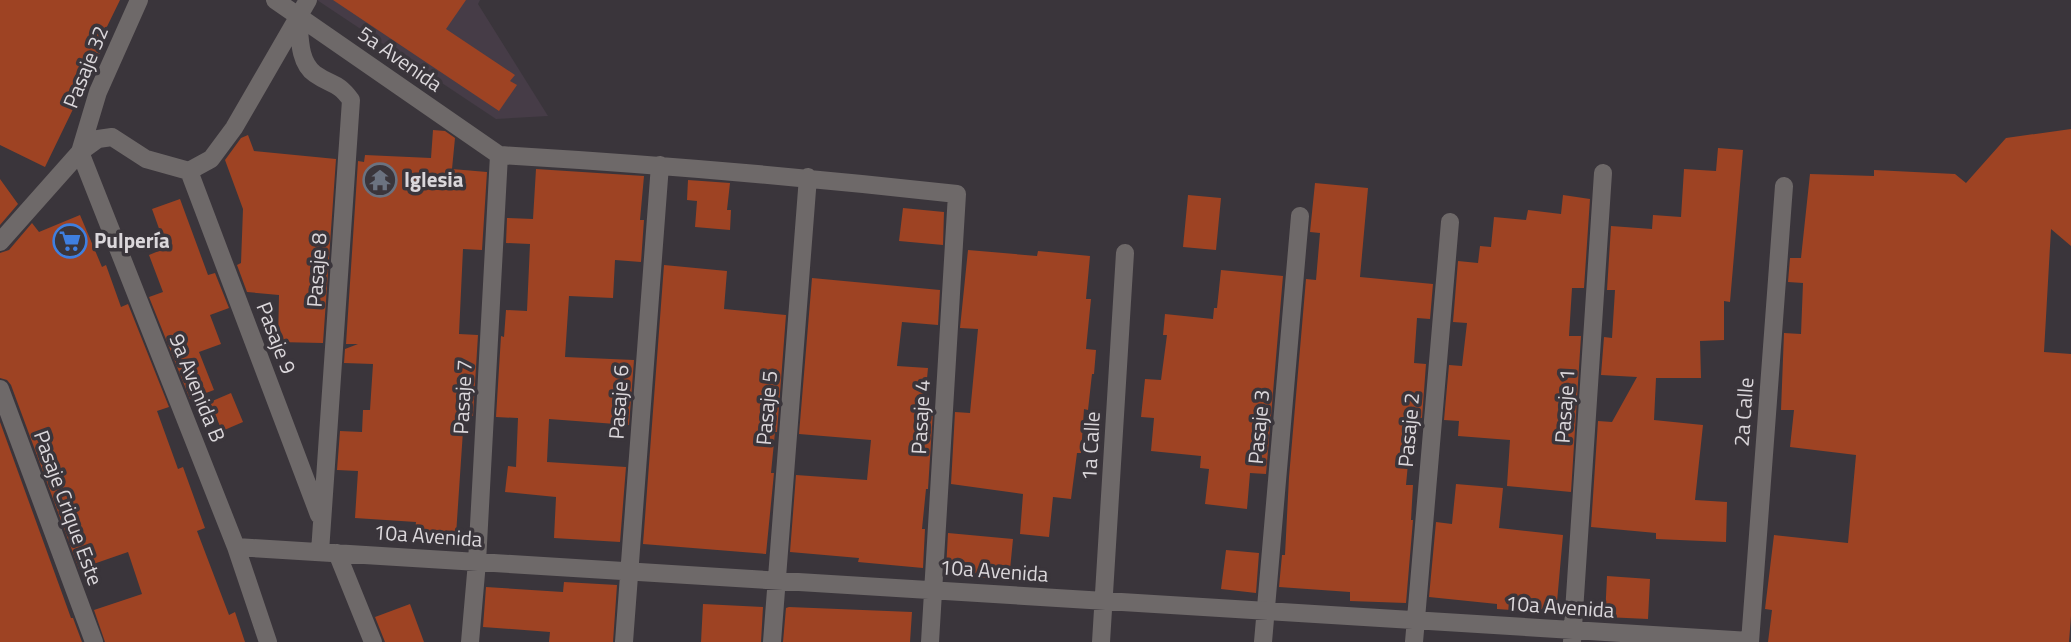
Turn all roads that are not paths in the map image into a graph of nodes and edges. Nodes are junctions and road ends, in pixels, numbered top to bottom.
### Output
1 (139, 0) edge
2 (275, 0) edge
3 (308, 0) edge
4 (298, 16) junction
5 (80, 152) junction
6 (499, 155) junction
7 (660, 165) junction
8 (189, 171) junction
9 (1603, 173) dead end
10 (808, 177) junction
11 (1784, 186) dead end
12 (1300, 216) dead end
13 (1450, 222) dead end
14 (0, 242) edge
15 (1125, 253) dead end
16 (0, 389) edge
17 (321, 520) junction
18 (236, 547) junction
19 (328, 553) junction
20 (477, 562) junction
21 (629, 572) junction
22 (776, 581) junction
23 (933, 590) junction
24 (1104, 601) junction
25 (1265, 611) junction
26 (1416, 620) junction
27 (1573, 636) edge
28 (1750, 641) edge
29 (94, 642) edge
30 (268, 642) edge
31 (373, 642) edge
32 (470, 642) edge
33 (624, 642) edge
34 (772, 642) edge
35 (930, 642) edge
36 (1101, 642) edge
37 (1264, 642) edge
38 (1414, 642) edge

1 - 5 street, Pasaje 32
2 - 4 street, 5a Avenida
3 - 4 street
4 - 6 street, 5a Avenida
4 - 8 street
4 - 17 street, Pasaje 8
5 - 8 street
5 - 14 street
5 - 18 street, 9a Avenida B
6 - 7 street
6 - 20 street, Pasaje 7
7 - 10 street
7 - 21 street, Pasaje 6
8 - 17 street, Pasaje 9
9 - 27 street, Pasaje 1
10 - 22 street, Pasaje 5
10 - 23 street, Pasaje 4
11 - 28 street, 2a Calle
12 - 25 street, Pasaje 3
13 - 26 street, Pasaje 2
15 - 24 street, 1a Calle
16 - 29 street, Pasaje Crique Este
17 - 19 street, Pasaje 8
18 - 19 street, 10a Avenida
18 - 30 street, 9a Avenida B
19 - 20 street, 10a Avenida
19 - 31 street
20 - 21 street, 10a Avenida
20 - 32 street, Pasaje 7
21 - 22 street, 10a Avenida
21 - 33 street, Pasaje 6
22 - 23 street, 10a Avenida
22 - 34 street, Pasaje 5
23 - 24 street, 10a Avenida
23 - 35 street, Pasaje 4
24 - 25 street, 10a Avenida
24 - 36 street, 1a Calle
25 - 26 street, 10a Avenida
25 - 37 street, Pasaje 3
26 - 27 street, 10a Avenida
26 - 38 street, Pasaje 2
27 - 28 street, 10a Avenida

